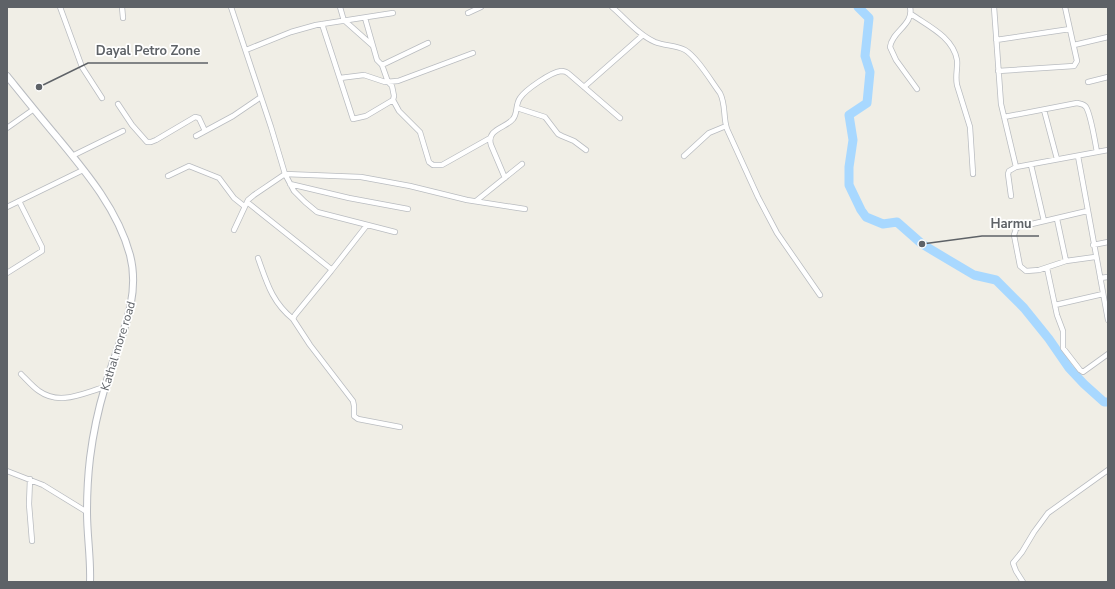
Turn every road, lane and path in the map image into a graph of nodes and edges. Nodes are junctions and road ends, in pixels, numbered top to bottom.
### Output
1 (60, 7) edge
2 (122, 7) edge
3 (231, 7) edge
4 (340, 7) edge
5 (481, 7) edge
6 (612, 7) edge
7 (910, 7) edge
8 (994, 7) edge
9 (1065, 7) edge
10 (394, 13) dead end
11 (468, 13) dead end
12 (911, 14) junction
13 (123, 18) dead end
14 (365, 18) junction
15 (344, 21) junction
16 (322, 24) junction
17 (1070, 29) junction
18 (643, 35) junction
19 (1108, 37) edge
20 (996, 40) junction
21 (428, 43) dead end
22 (1074, 45) junction
23 (373, 46) junction
24 (246, 50) junction
25 (473, 52) dead end
26 (382, 65) junction
27 (998, 71) junction
28 (7, 76) edge
29 (1108, 77) edge
30 (340, 78) junction
31 (388, 82) junction
32 (1088, 82) dead end
33 (584, 87) junction
34 (917, 89) dead end
35 (261, 97) junction
36 (102, 98) dead end
37 (393, 100) junction
38 (118, 104) dead end
39 (517, 108) junction
40 (34, 109) junction
41 (1044, 110) junction
42 (1004, 117) junction
43 (620, 118) dead end
44 (726, 126) junction
45 (7, 128) edge
46 (123, 130) dead end
47 (205, 131) junction
48 (196, 136) dead end
49 (490, 138) junction
50 (586, 150) dead end
51 (1108, 150) edge
52 (1097, 152) junction
53 (72, 156) junction
54 (684, 156) dead end
55 (1078, 156) junction
56 (1057, 159) junction
57 (522, 164) dead end
58 (1031, 165) junction
59 (1016, 167) junction
60 (83, 170) junction
61 (285, 174) junction
62 (973, 174) dead end
63 (168, 176) dead end
64 (505, 178) junction
65 (290, 184) junction
66 (1012, 196) dead end
67 (18, 201) junction
68 (476, 202) junction
69 (246, 204) junction
70 (7, 207) edge
71 (525, 208) dead end
72 (408, 209) dead end
73 (1087, 211) junction
74 (1057, 219) junction
75 (1044, 221) junction
76 (367, 225) junction
77 (234, 230) dead end
78 (395, 232) dead end
79 (1108, 242) edge
80 (1093, 245) junction
81 (1096, 257) junction
82 (258, 258) dead end
83 (1066, 261) junction
84 (1047, 268) junction
85 (331, 271) junction
86 (7, 273) edge
87 (1108, 277) edge
88 (1100, 278) junction
89 (1103, 294) junction
90 (820, 295) dead end
91 (1055, 305) junction
92 (1107, 309) edge
93 (293, 319) junction
94 (1108, 320) edge
95 (1108, 354) edge
96 (21, 374) dead end
97 (105, 387) junction
98 (400, 427) dead end
99 (1108, 470) edge
100 (7, 471) edge
101 (30, 480) junction
102 (87, 512) junction
103 (32, 541) dead end
104 (90, 582) edge
105 (1022, 582) edge

1 - 36 street
2 - 13 street
3 - 24 street
4 - 15 street
5 - 11 street
6 - 18 street
7 - 12 street
8 - 20 street
9 - 17 street
10 - 14 street
12 - 34 street
12 - 62 street
14 - 15 street
14 - 23 street
15 - 16 street
15 - 23 street
16 - 24 street
16 - 30 street
17 - 20 street
17 - 22 street
18 - 33 street
18 - 44 street
19 - 22 street
20 - 27 street
21 - 26 street
22 - 27 street
23 - 26 street
24 - 35 street
25 - 31 street
26 - 31 street
27 - 42 street
28 - 40 main road, Kathal more road
29 - 32 street
30 - 31 street
30 - 37 street
31 - 37 street
33 - 39 street
33 - 43 street
35 - 47 street
35 - 61 street
37 - 49 street
38 - 47 street
39 - 49 street
39 - 50 street
40 - 45 street
40 - 53 main road, Kathal more road
41 - 42 street
41 - 52 street
41 - 56 street
42 - 59 street
44 - 54 street
44 - 90 street
46 - 53 street
47 - 48 street
49 - 64 street
51 - 52 street
52 - 55 street
53 - 60 main road, Kathal more road
55 - 56 street
55 - 73 street
56 - 58 street
57 - 64 street
58 - 59 street
58 - 75 street
59 - 66 street
60 - 67 street
60 - 97 main road, Kathal more road
61 - 65 street
61 - 68 street
61 - 69 street
63 - 69 street
64 - 68 street
65 - 72 street
65 - 76 street
67 - 70 street
67 - 86 street
68 - 71 street
69 - 77 street
69 - 85 street
73 - 74 street
73 - 80 street
74 - 75 street
74 - 83 street
75 - 84 street
76 - 78 street
76 - 85 street
79 - 80 street
80 - 81 street
81 - 83 street
81 - 88 street
82 - 93 street
83 - 84 street
84 - 91 street
85 - 93 street
87 - 88 street
88 - 89 street
89 - 91 street
89 - 92 street
91 - 95 street
92 - 94 street
93 - 98 street
96 - 97 street
97 - 102 main road, Kathal more road
99 - 105 street
100 - 101 street
101 - 102 street
101 - 103 street
102 - 104 main road, Kathal more road

